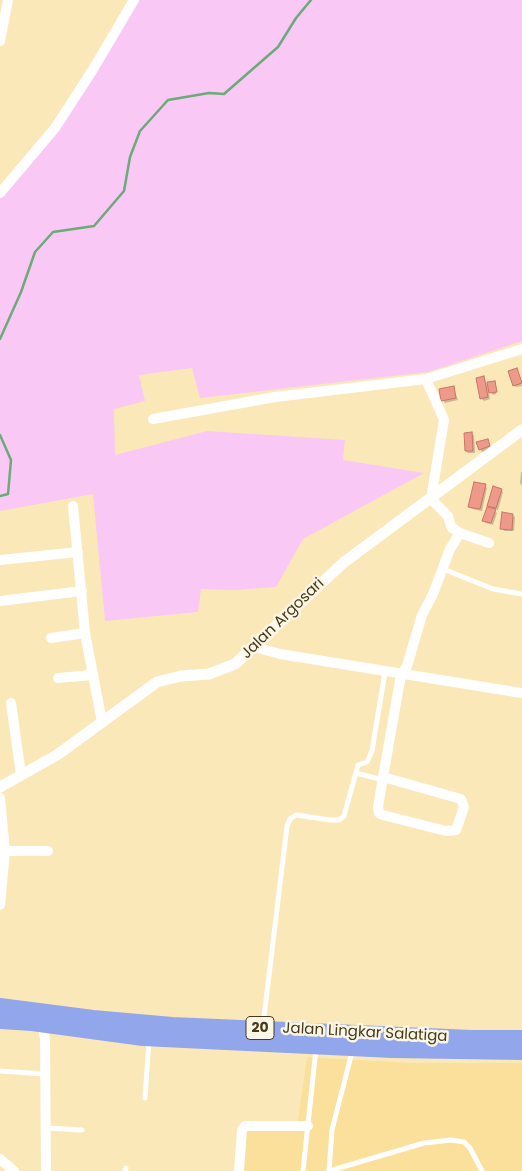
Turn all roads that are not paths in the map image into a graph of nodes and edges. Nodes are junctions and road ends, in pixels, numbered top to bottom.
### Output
1 (8, 0) edge
2 (134, 0) edge
3 (0, 41) edge
4 (0, 193) edge
5 (522, 349) edge
6 (426, 380) junction
7 (153, 420) dead end
8 (522, 430) edge
9 (430, 499) junction
10 (72, 506) dead end
11 (460, 533) junction
12 (490, 543) dead end
13 (78, 552) junction
14 (0, 560) edge
15 (442, 568) junction
16 (82, 592) junction
17 (522, 594) edge
18 (0, 601) edge
19 (86, 633) junction
20 (51, 638) dead end
21 (255, 647) junction
22 (385, 672) junction
23 (92, 675) junction
24 (401, 675) junction
25 (58, 678) dead end
26 (522, 693) edge
27 (11, 703) dead end
28 (102, 722) junction
29 (356, 773) junction
30 (20, 775) junction
31 (383, 779) junction
32 (0, 786) edge
33 (0, 798) edge
34 (5, 851) junction
35 (48, 851) dead end
36 (0, 905) edge
37 (0, 1006) edge
38 (42, 1017) junction
39 (0, 1020) edge
40 (262, 1028) junction
41 (150, 1038) junction
42 (522, 1038) edge
43 (353, 1039) junction
44 (316, 1046) junction
45 (522, 1052) edge
46 (0, 1071) edge
47 (45, 1074) junction
48 (145, 1098) dead end
49 (308, 1126) junction
50 (45, 1128) junction
51 (82, 1130) dead end
52 (0, 1158) edge
53 (14, 1171) edge
54 (46, 1171) edge
55 (239, 1171) edge
56 (303, 1171) edge
57 (329, 1171) edge
58 (482, 1171) edge

1 - 3 street
2 - 4 street
5 - 6 street
6 - 7 street
6 - 9 street
8 - 9 street, Jalan Argosari
9 - 11 street
9 - 21 street, Jalan Argosari
10 - 13 street
11 - 12 street
11 - 15 street
13 - 14 street
13 - 16 street
15 - 17 lane
15 - 24 street
16 - 18 street
16 - 19 street
19 - 20 street
19 - 23 street
21 - 22 street
21 - 28 street, Jalan Argosari
22 - 24 street
22 - 29 lane
23 - 25 street
23 - 28 street
24 - 26 street
24 - 31 street
27 - 30 street
28 - 30 street, Jalan Argosari
29 - 31 lane
29 - 40 lane
30 - 32 street, Jalan Argosari
31 - 31 street
33 - 34 street
34 - 35 street
34 - 36 street
37 - 38 highway, Jalan Lingkar Salatiga / 20
38 - 39 highway, Jalan Lingkar Salatiga / 20
38 - 40 highway, Jalan Lingkar Salatiga / 20
38 - 41 highway, Jalan Lingkar Salatiga / 20
38 - 47 street
40 - 43 highway, Jalan Lingkar Salatiga / 20
41 - 44 highway, Jalan Lingkar Salatiga / 20
41 - 48 lane
42 - 43 highway, Jalan Lingkar Salatiga / 20
43 - 44 highway, Jalan Lingkar Salatiga / 20
43 - 45 highway, Jalan Lingkar Salatiga / 20
43 - 57 lane
44 - 49 lane
46 - 47 lane
47 - 50 street
49 - 55 street
49 - 56 lane
50 - 51 lane
50 - 54 street
52 - 53 street
57 - 58 lane

